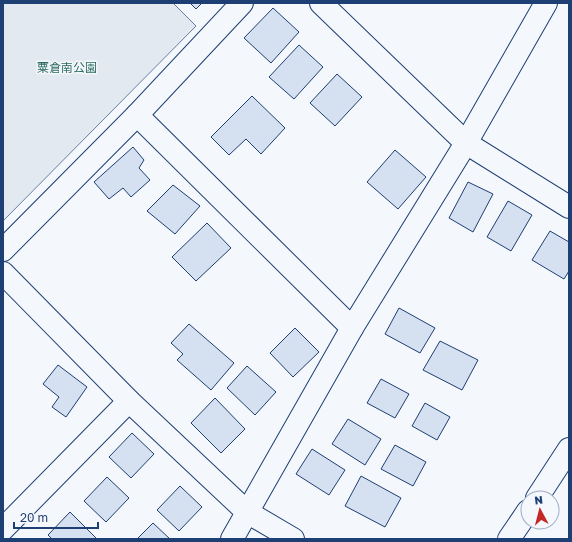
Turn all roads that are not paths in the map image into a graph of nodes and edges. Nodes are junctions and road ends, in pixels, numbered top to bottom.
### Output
1 (242, 3) edge
2 (321, 3) edge
3 (546, 3) edge
4 (137, 115) junction
5 (466, 143) junction
6 (569, 207) edge
7 (3, 250) edge
8 (3, 273) edge
9 (352, 328) junction
10 (129, 400) junction
11 (569, 449) edge
12 (542, 490) edge
13 (247, 512) junction
14 (520, 523) edge
15 (3, 529) edge
16 (232, 539) edge
17 (293, 539) edge
18 (510, 539) edge

1 - 4 street
2 - 5 street
3 - 5 street
4 - 7 street
4 - 9 street
5 - 6 street
5 - 9 street
8 - 10 street
9 - 13 street
10 - 13 street
10 - 15 street
11 - 12 street
13 - 16 street
13 - 17 street
14 - 18 street

